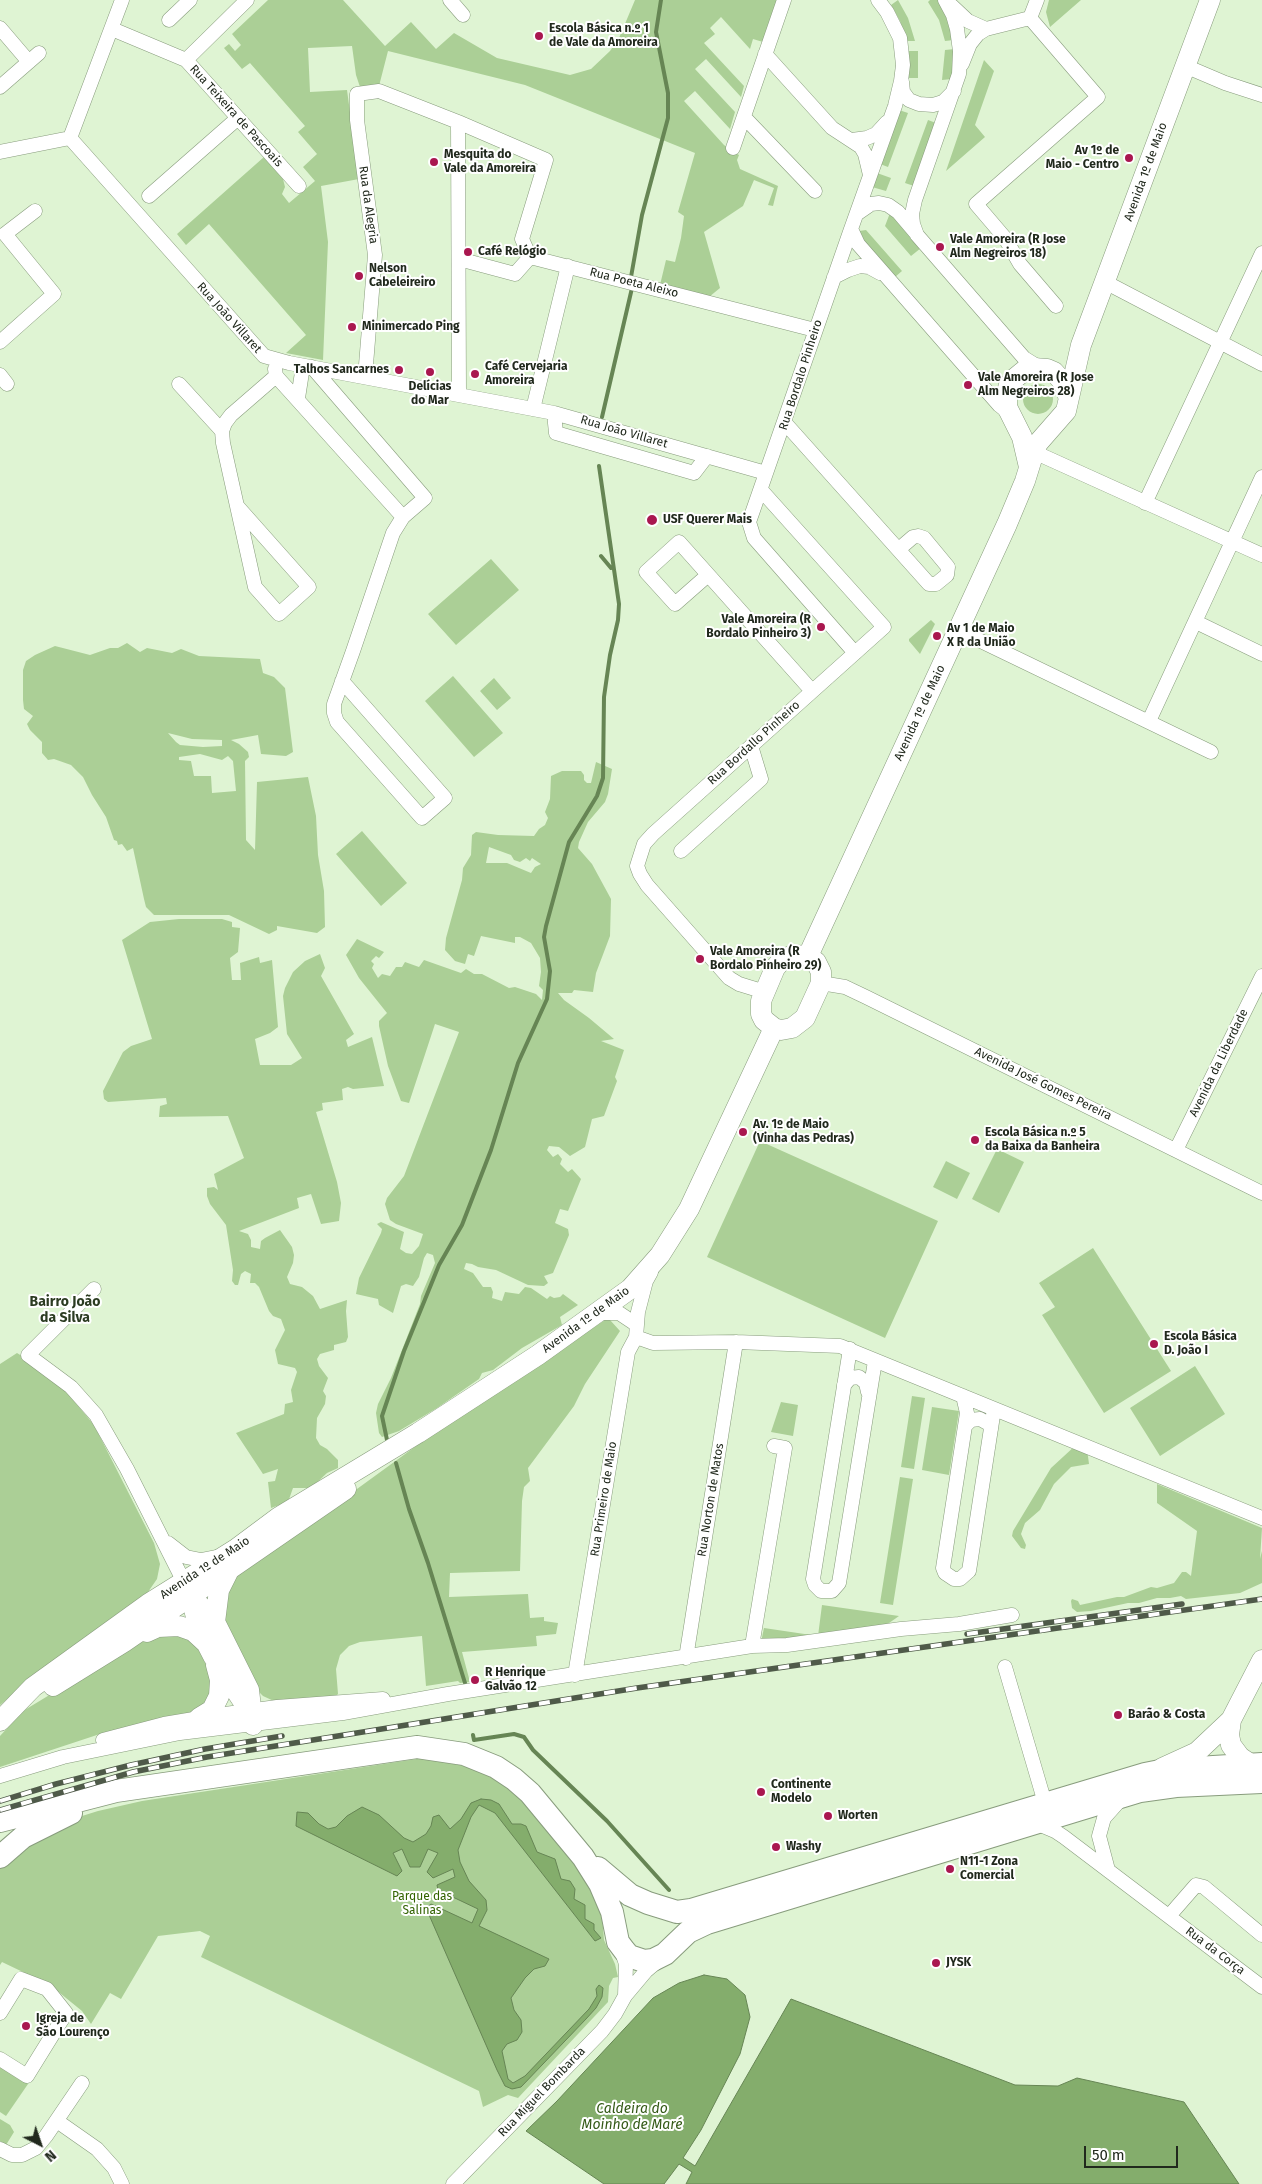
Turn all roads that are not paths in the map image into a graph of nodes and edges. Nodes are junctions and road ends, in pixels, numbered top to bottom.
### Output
1 (122, 0) edge
2 (190, 0) edge
3 (247, 0) edge
4 (450, 0) edge
5 (784, 0) edge
6 (878, 0) edge
7 (946, 0) edge
8 (1037, 0) edge
9 (1210, 0) edge
10 (463, 15) dead end
11 (1030, 18) junction
12 (169, 20) dead end
13 (0, 28) edge
14 (112, 29) junction
15 (986, 29) junction
16 (765, 54) junction
17 (186, 60) junction
18 (1185, 66) junction
19 (959, 74) junction
20 (901, 81) junction
21 (0, 87) edge
22 (954, 91) junction
23 (1262, 95) edge
24 (744, 117) junction
25 (238, 118) junction
26 (891, 118) junction
27 (458, 122) junction
28 (70, 138) junction
29 (852, 140) junction
30 (733, 148) dead end
31 (0, 152) edge
32 (870, 176) junction
33 (299, 186) dead end
34 (815, 191) dead end
35 (149, 196) dead end
36 (35, 211) dead end
37 (858, 212) junction
38 (851, 230) junction
39 (917, 235) junction
40 (3, 236) edge
41 (1262, 253) edge
42 (530, 257) junction
43 (459, 259) junction
44 (568, 266) junction
45 (884, 274) junction
46 (834, 277) junction
47 (1105, 282) junction
48 (1056, 306) dead end
49 (815, 330) junction
50 (0, 342) edge
51 (1220, 342) junction
52 (1081, 344) junction
53 (275, 360) junction
54 (1262, 364) edge
55 (307, 367) junction
56 (1044, 369) junction
57 (350, 375) junction
58 (276, 376) junction
59 (365, 376) junction
60 (179, 384) dead end
61 (459, 395) junction
62 (1068, 396) junction
63 (298, 398) junction
64 (338, 398) junction
65 (533, 409) junction
66 (554, 413) junction
67 (1012, 417) junction
68 (785, 423) junction
69 (1058, 423) junction
70 (222, 430) junction
71 (707, 456) junction
72 (1031, 460) junction
73 (766, 473) junction
74 (1262, 477) edge
75 (761, 490) junction
76 (1146, 503) junction
77 (237, 506) junction
78 (403, 517) junction
79 (1231, 542) junction
80 (899, 549) dead end
81 (1262, 556) edge
82 (708, 575) junction
83 (1196, 622) junction
84 (958, 630) junction
85 (855, 653) junction
86 (1262, 654) edge
87 (342, 681) junction
88 (812, 691) junction
89 (1149, 721) junction
90 (750, 746) junction
91 (1211, 752) dead end
92 (681, 851) dead end
93 (808, 956) junction
94 (1262, 976) edge
95 (821, 983) junction
96 (764, 992) junction
97 (774, 1028) junction
98 (1176, 1150) junction
99 (1262, 1193) edge
100 (660, 1254) junction
101 (94, 1289) dead end
102 (596, 1314) junction
103 (636, 1331) junction
104 (736, 1342) junction
105 (850, 1349) junction
106 (874, 1361) junction
107 (844, 1386) junction
108 (868, 1392) junction
109 (963, 1396) junction
110 (994, 1409) junction
111 (965, 1426) junction
112 (991, 1429) junction
113 (418, 1433) junction
114 (774, 1446) dead end
115 (1262, 1518) edge
116 (162, 1537) junction
117 (236, 1549) junction
118 (229, 1570) junction
119 (187, 1589) junction
120 (1012, 1615) dead end
121 (215, 1622) junction
122 (124, 1642) junction
123 (752, 1646) junction
124 (210, 1650) junction
125 (686, 1658) junction
126 (1262, 1660) edge
127 (1005, 1667) dead end
128 (576, 1675) junction
129 (199, 1718) junction
130 (252, 1718) junction
131 (1, 1720) edge
132 (1231, 1720) junction
133 (30, 1767) junction
134 (1258, 1770) edge
135 (1145, 1774) junction
136 (0, 1776) edge
137 (116, 1791) junction
138 (1123, 1796) junction
139 (1045, 1803) junction
140 (0, 1821) edge
141 (1035, 1823) junction
142 (0, 1857) edge
143 (583, 1857) junction
144 (1108, 1870) junction
145 (653, 1904) junction
146 (1169, 1916) junction
147 (1262, 1934) edge
148 (618, 1936) junction
149 (668, 1951) junction
150 (1262, 1986) edge
151 (625, 1996) junction
152 (0, 2013) edge
153 (0, 2059) edge
154 (82, 2083) dead end
155 (57, 2121) junction
156 (0, 2148) edge
157 (122, 2184) edge
158 (453, 2184) edge

1 - 14 street
2 - 12 street
3 - 17 street
4 - 10 street
5 - 16 street
6 - 20 street, Rua Bordalo Pinheiro
7 - 15 street
7 - 19 street
8 - 11 street
9 - 18 main road, Avenida 1º de Maio
11 - 15 street
11 - 48 street
13 - 21 street
14 - 17 street, Rua Teixeira de Pascoais
14 - 28 street
15 - 19 street
16 - 24 street
16 - 29 street
17 - 25 street, Rua Teixeira de Pascoais
18 - 23 street
18 - 47 main road, Avenida 1º de Maio
19 - 22 street
20 - 22 street
20 - 26 street, Rua Bordalo Pinheiro
22 - 39 street
24 - 30 street
24 - 34 street
25 - 33 street, Rua Teixeira de Pascoais
25 - 35 street
26 - 29 street
26 - 32 street, Rua Bordalo Pinheiro
27 - 42 street
27 - 43 street
27 - 59 street, Rua da Alegria
28 - 31 street
28 - 53 street, Rua João Villaret
29 - 32 street
32 - 37 street, Rua Bordalo Pinheiro
36 - 40 street
37 - 38 street, Rua Bordalo Pinheiro
37 - 39 street
38 - 45 street
38 - 46 street, Rua Bordalo Pinheiro
39 - 56 street
40 - 50 street
41 - 51 street
42 - 43 street
42 - 44 street, Rua Poeta Aleixo
43 - 61 street
44 - 49 street, Rua Poeta Aleixo
44 - 65 street
45 - 46 street
45 - 67 street
46 - 49 street, Rua Bordalo Pinheiro
47 - 51 street
47 - 52 main road, Avenida 1º de Maio
49 - 68 street, Rua Bordalo Pinheiro
51 - 54 street
51 - 76 street
52 - 56 main road, Avenida 1º de Maio
52 - 62 main road, Avenida 1º de Maio
53 - 55 street, Rua João Villaret
53 - 58 street
55 - 57 street, Rua João Villaret
55 - 63 street
55 - 64 street
56 - 62 main road
56 - 67 main road, Avenida 1º de Maio
57 - 59 street, Rua João Villaret
57 - 64 street
58 - 63 street
58 - 70 street
59 - 61 street, Rua João Villaret
60 - 70 street
61 - 65 street, Rua João Villaret
62 - 69 main road, Avenida 1º de Maio
63 - 78 street
64 - 78 street
65 - 66 street, Rua João Villaret
66 - 71 street, Rua João Villaret
66 - 71 street
67 - 69 main road
67 - 72 main road, Avenida 1º de Maio
68 - 73 street, Rua Bordalo Pinheiro
68 - 80 street
69 - 72 main road, Avenida 1º de Maio
70 - 77 street
71 - 73 street, Rua João Villaret
72 - 76 street
72 - 84 main road, Avenida 1º de Maio
73 - 75 street, Rua Bordalo Pinheiro
74 - 79 street
75 - 85 street, Rua Bordalo Pinheiro
75 - 85 street, Rua Bordallo Pinheiro
76 - 79 street
77 - 77 street
78 - 87 street
79 - 81 street
79 - 83 street
82 - 82 street
82 - 88 street
83 - 86 street
83 - 89 street
84 - 89 street
84 - 93 main road, Avenida 1º de Maio
85 - 88 street, Rua Bordallo Pinheiro
87 - 87 street
88 - 90 street, Rua Bordallo Pinheiro
89 - 91 street
90 - 92 street
90 - 96 street, Rua Bordallo Pinheiro
93 - 95 main road
93 - 96 main road
94 - 98 street, Avenida da Liberdade
95 - 97 main road
95 - 98 street, Avenida José Gomes Pereira
96 - 97 main road
97 - 100 main road, Avenida 1º de Maio
98 - 99 street, Avenida José Gomes Pereira
100 - 102 main road, Avenida 1º de Maio
100 - 103 street, Rua Primeiro de Maio
101 - 116 street
102 - 103 street
102 - 113 main road, Avenida 1º de Maio
103 - 104 street
103 - 128 street, Rua Primeiro de Maio
104 - 105 street
104 - 125 street, Rua Norton de Matos
105 - 106 street
105 - 107 street
106 - 108 street
106 - 109 street
107 - 108 street
107 - 108 street
109 - 110 street
109 - 111 street
110 - 112 street
110 - 115 street
111 - 112 street
111 - 112 street
113 - 117 main road, Avenida 1º de Maio
113 - 118 main road, Avenida 1º de Maio
114 - 123 street
116 - 117 street
116 - 119 street
117 - 119 main road, Avenida 1º de Maio
118 - 119 main road, Avenida 1º de Maio
118 - 121 main road
119 - 121 main road
119 - 122 main road, Avenida 1º de Maio
119 - 124 main road
119 - 131 main road, Avenida 1º de Maio
120 - 123 street
121 - 130 main road
122 - 124 main road
122 - 131 main road, Avenida 1º de Maio
123 - 125 street
124 - 129 main road
124 - 130 main road
125 - 128 street
126 - 132 main road
127 - 139 street
128 - 130 street
129 - 130 street
129 - 133 street
130 - 133 street
132 - 134 main road
132 - 135 main road
133 - 136 street
134 - 135 main road
134 - 138 main road
135 - 139 main road
137 - 140 main road
137 - 142 main road
137 - 143 main road
138 - 141 main road
138 - 144 street
139 - 145 main road
141 - 144 street, Rua da Corça
141 - 149 main road
143 - 145 main road
143 - 148 main road
144 - 146 street, Rua da Corça
145 - 148 main road
145 - 149 main road
146 - 147 street
146 - 150 street, Rua da Corça
148 - 149 main road
148 - 151 street, Rua Miguel Bombarda
149 - 151 street, Rua Miguel Bombarda
151 - 158 street, Rua Miguel Bombarda
152 - 153 street
154 - 155 street
155 - 156 street
155 - 157 street

